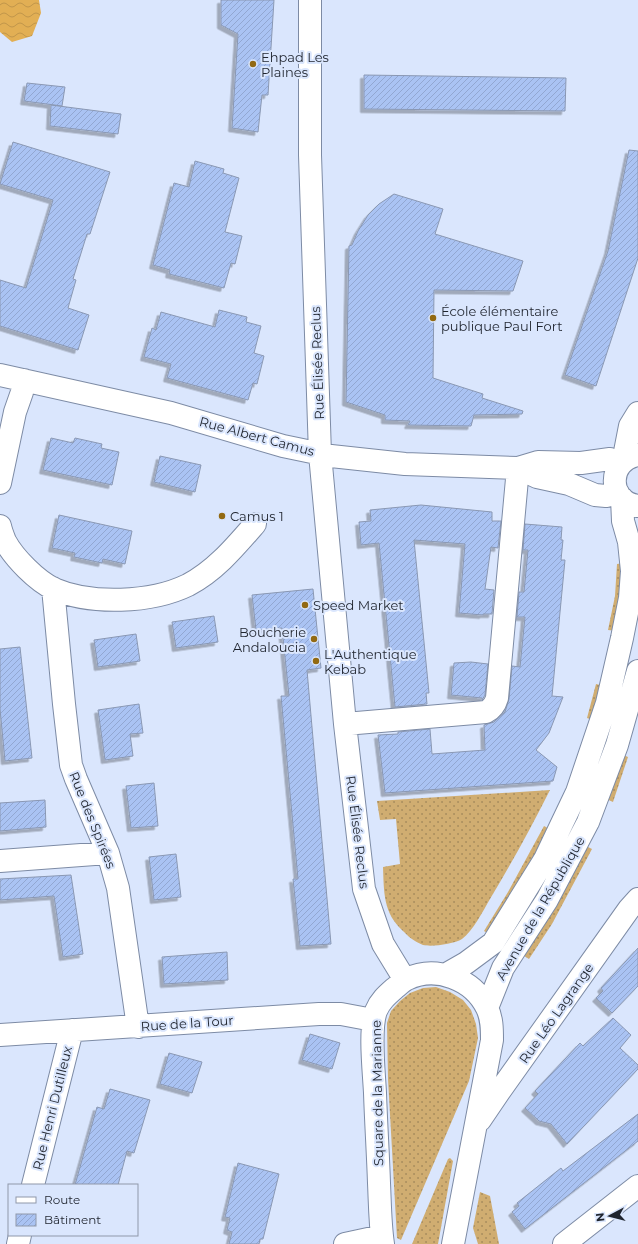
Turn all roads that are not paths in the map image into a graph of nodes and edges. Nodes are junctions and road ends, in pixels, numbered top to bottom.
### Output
1 (310, 0) edge
2 (0, 375) edge
3 (24, 380) junction
4 (638, 413) edge
5 (320, 454) junction
6 (627, 460) edge
7 (518, 468) junction
8 (0, 483) edge
9 (626, 499) edge
10 (255, 524) dead end
11 (0, 526) edge
12 (53, 588) junction
13 (638, 671) edge
14 (345, 724) junction
15 (108, 853) junction
16 (0, 861) edge
17 (638, 900) edge
18 (445, 975) junction
19 (405, 980) junction
20 (487, 1008) junction
21 (373, 1020) junction
22 (138, 1027) junction
23 (72, 1030) junction
24 (0, 1035) edge
25 (475, 1128) junction
26 (33, 1184) edge
27 (638, 1186) edge
28 (382, 1240) edge
29 (345, 1244) edge
30 (453, 1244) edge
31 (564, 1244) edge

1 - 5 street, Rue Élisée Reclus
2 - 3 street, Rue Albert Camus
3 - 5 street, Rue Albert Camus
3 - 8 street
4 - 6 street
5 - 7 street, Rue Albert Camus
5 - 14 street, Rue Élisée Reclus
6 - 7 street, Rue Albert Camus
6 - 9 street, Avenue de la République
7 - 9 street, Rue Albert Camus
7 - 14 street
9 - 18 street, Avenue de la République
10 - 12 street
11 - 12 street
12 - 15 street, Rue des Spirées
13 - 20 street, Avenue de la République
14 - 19 street, Rue Élisée Reclus
15 - 16 street
15 - 22 street, Rue des Spirées
17 - 25 street, Rue Léo Lagrange
18 - 19 street, Square de la Marianne
18 - 20 street, Square de la Marianne
19 - 21 street, Square de la Marianne
20 - 25 street, Square de la Marianne
21 - 22 street, Rue de la Tour
21 - 28 street, Square de la Marianne
22 - 23 street, Rue de la Tour
23 - 24 street, Rue de la Tour
23 - 26 street, Rue Henri Dutilleux
25 - 30 street, Square de la Marianne
27 - 31 street
28 - 29 street

